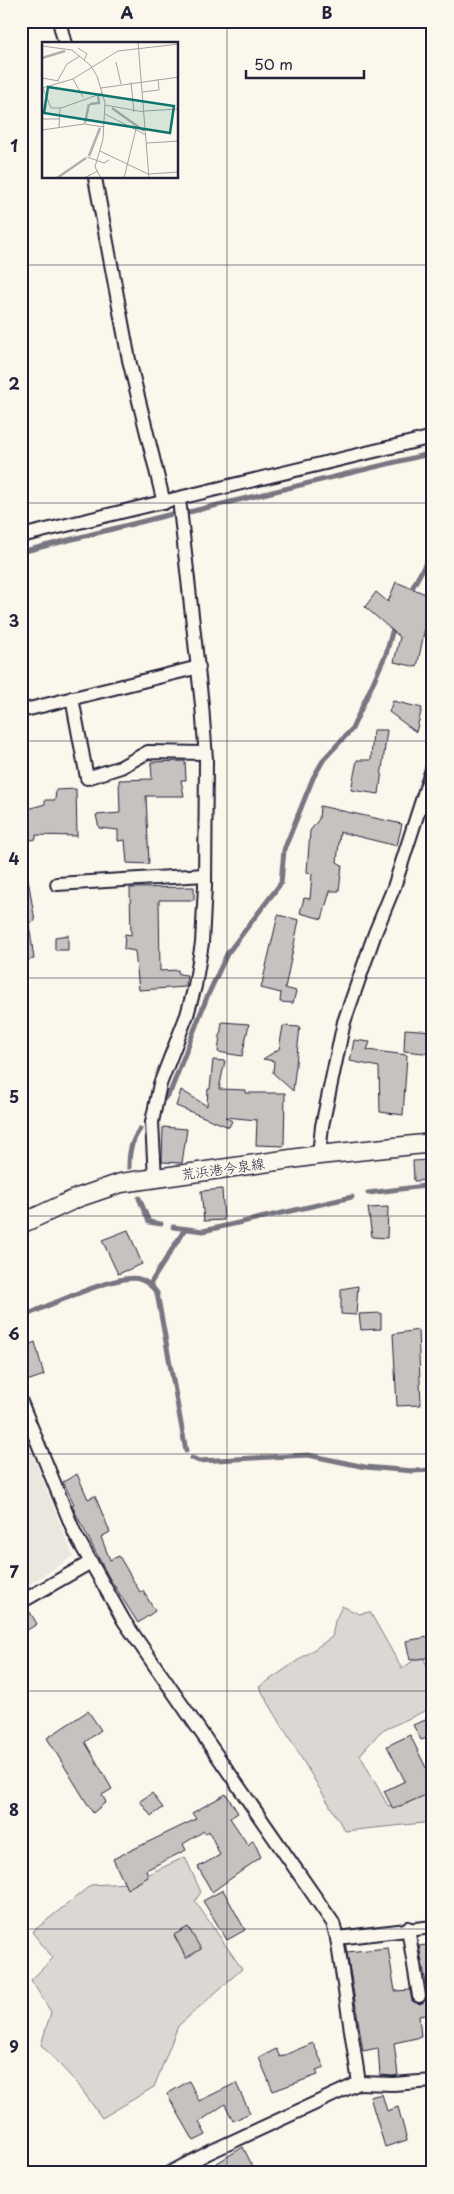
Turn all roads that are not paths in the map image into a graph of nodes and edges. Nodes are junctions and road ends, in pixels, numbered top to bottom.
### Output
1 (59, 21) edge
2 (64, 42) edge
3 (95, 179) edge
4 (433, 437) edge
5 (179, 499) junction
6 (164, 503) junction
7 (21, 536) edge
8 (199, 667) junction
9 (72, 698) junction
10 (21, 711) edge
11 (205, 753) junction
12 (433, 766) edge
13 (205, 875) junction
14 (57, 884) dead end
15 (433, 1144) edge
16 (319, 1155) junction
17 (155, 1178) junction
18 (21, 1224) edge
19 (21, 1402) edge
20 (90, 1562) junction
21 (21, 1602) edge
22 (433, 1927) edge
23 (408, 1928) junction
24 (337, 1938) junction
25 (419, 1996) dead end
26 (433, 2081) edge
27 (359, 2083) junction
28 (169, 2173) edge

1 - 2 street
3 - 6 street
4 - 5 street
5 - 6 street
5 - 8 street
6 - 7 street
8 - 9 street
8 - 11 street
9 - 10 street
9 - 11 street
11 - 13 street
12 - 16 street
13 - 14 street
13 - 17 street
15 - 16 main road, 荒浜港今泉線
16 - 17 main road, 荒浜港今泉線
17 - 18 main road, 荒浜港今泉線
19 - 20 street
20 - 21 street
20 - 24 street
22 - 23 street
23 - 24 street
23 - 25 street
24 - 27 street
26 - 27 street
27 - 28 street

